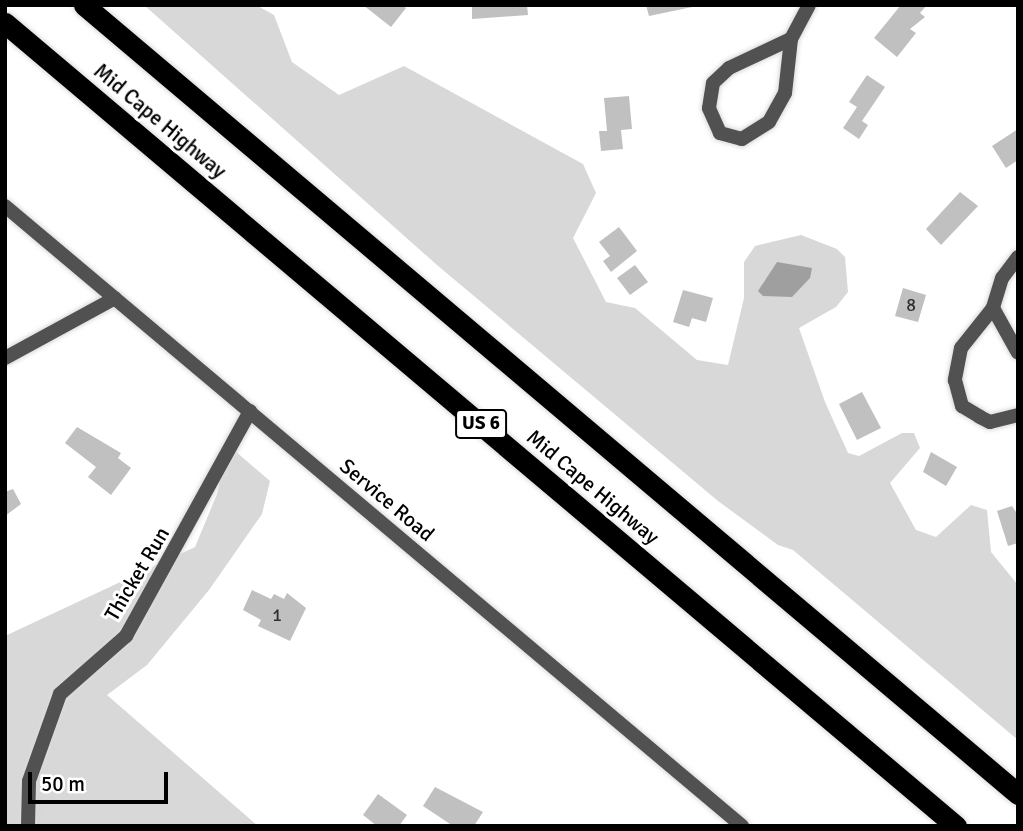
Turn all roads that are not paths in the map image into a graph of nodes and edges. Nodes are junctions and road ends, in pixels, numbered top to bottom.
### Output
1 (84, 5) edge
2 (809, 5) edge
3 (5, 23) edge
4 (791, 39) junction
5 (5, 206) edge
6 (1018, 257) edge
7 (115, 299) junction
8 (993, 308) junction
9 (1018, 353) edge
10 (5, 358) edge
11 (250, 411) junction
12 (1018, 415) edge
13 (1018, 794) edge
14 (28, 826) edge
15 (742, 826) edge
16 (956, 826) edge

1 - 13 highway, Mid Cape Highway
2 - 4 street
3 - 16 highway, Mid Cape Highway / US 6
4 - 4 street
5 - 7 street, Service Road
6 - 8 street
7 - 10 street
7 - 11 street, Service Road
8 - 9 street
8 - 12 street
11 - 14 street, Thicket Run
11 - 15 street, Service Road

